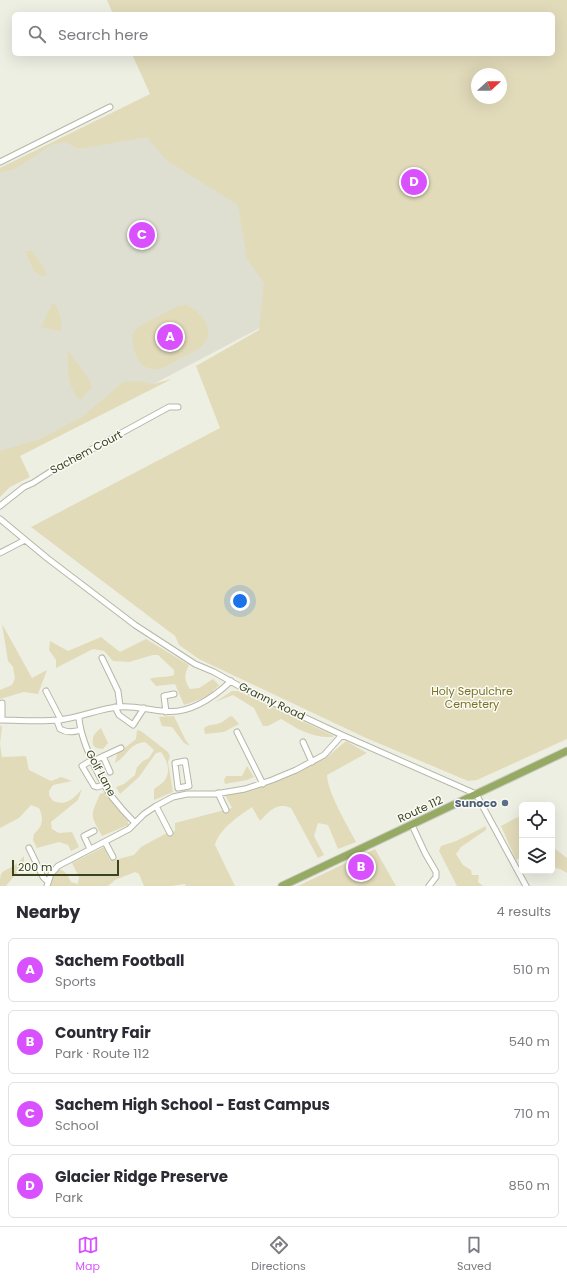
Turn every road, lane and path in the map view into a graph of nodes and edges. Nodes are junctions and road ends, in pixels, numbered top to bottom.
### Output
1 (110, 107) dead end
2 (0, 162) edge
3 (178, 407) dead end
4 (0, 506) edge
5 (0, 519) edge
6 (25, 540) junction
7 (0, 553) edge
8 (102, 658) dead end
9 (231, 682) junction
10 (46, 691) dead end
11 (174, 694) dead end
12 (2, 703) dead end
13 (118, 707) junction
14 (144, 708) junction
15 (166, 712) junction
16 (79, 717) junction
17 (1, 720) edge
18 (59, 720) junction
19 (81, 730) junction
20 (237, 732) dead end
21 (342, 735) junction
22 (303, 742) dead end
23 (121, 748) dead end
24 (567, 751) edge
25 (103, 756) junction
26 (92, 760) junction
27 (312, 762) junction
28 (110, 772) dead end
29 (263, 784) junction
30 (104, 785) junction
31 (178, 788) junction
32 (218, 793) junction
33 (476, 794) junction
34 (179, 796) junction
35 (156, 806) junction
36 (226, 810) dead end
37 (135, 823) junction
38 (412, 824) junction
39 (94, 830) dead end
40 (170, 833) dead end
41 (106, 842) junction
42 (29, 848) dead end
43 (90, 849) junction
44 (113, 857) dead end
45 (48, 884) edge
46 (282, 886) edge
47 (429, 886) edge
48 (526, 886) edge

1 - 2 street
3 - 4 street, Sachem Court
5 - 6 street, Granny Road
6 - 7 street
6 - 9 street, Granny Road
8 - 13 street
9 - 15 street
9 - 21 street, Granny Road
10 - 18 street
11 - 15 street
12 - 17 street
13 - 14 street
13 - 14 street
13 - 16 street
14 - 15 street
16 - 18 street
16 - 19 street, Golf Lane
17 - 18 street
18 - 19 street
19 - 26 street, Golf Lane
20 - 29 street
21 - 27 street
21 - 33 street, Granny Road
22 - 27 street
23 - 25 street
24 - 33 main road, Route 112
25 - 26 street
25 - 28 street
26 - 30 street, Golf Lane
26 - 30 street
27 - 29 street
29 - 32 street
30 - 37 street, Golf Lane
31 - 31 street
31 - 34 street
32 - 34 street
32 - 36 street
33 - 38 main road, Route 112
33 - 48 street
34 - 35 street
35 - 37 street
35 - 40 street
37 - 41 street
38 - 46 main road, Route 112
38 - 47 street
39 - 43 street
41 - 43 street
41 - 44 street
42 - 45 street
43 - 45 street

